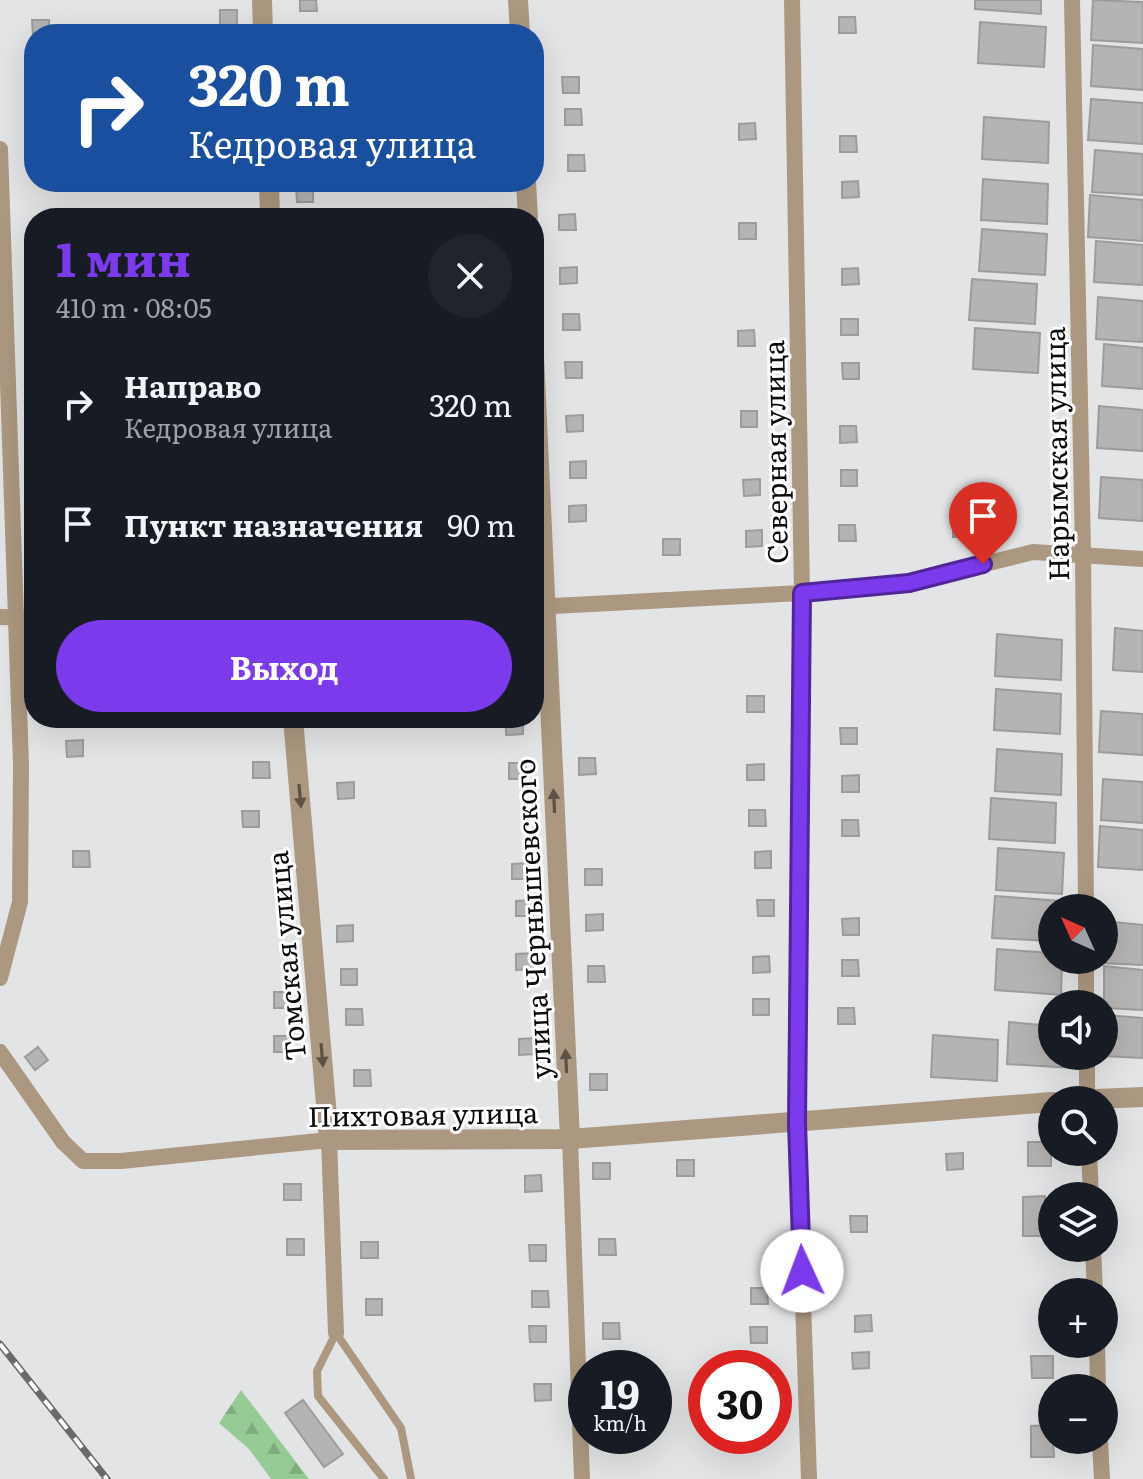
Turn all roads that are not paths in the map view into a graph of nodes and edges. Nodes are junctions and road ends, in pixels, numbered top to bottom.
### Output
1 (262, 0) edge
2 (518, 0) edge
3 (792, 0) edge
4 (1072, 0) edge
5 (263, 24) edge
6 (519, 24) edge
7 (0, 149) edge
8 (1083, 553) junction
9 (1143, 559) edge
10 (802, 593) junction
11 (544, 606) edge
12 (7, 617) edge
13 (544, 677) edge
14 (294, 728) edge
15 (1086, 894) edge
16 (0, 978) edge
17 (0, 1052) edge
18 (1143, 1097) edge
19 (1118, 1098) edge
20 (1038, 1103) edge
21 (797, 1123) junction
22 (570, 1139) junction
23 (329, 1140) junction
24 (336, 1333) junction
25 (1101, 1454) edge
26 (384, 1479) edge
27 (411, 1479) edge
28 (582, 1479) edge
29 (809, 1479) edge
30 (1102, 1479) edge

1 - 5 street
2 - 6 street
3 - 10 street, Северная улица
4 - 8 street, Нарымская улица
7 - 12 street
8 - 9 street
8 - 10 street
8 - 15 street, Нарымская улица
10 - 11 street
10 - 21 street, Северная улица
12 - 16 street
22 -> 13 street, улица Чернышевского
14 -> 23 street, Томская улица
17 - 23 street, Пихтовая улица
18 - 19 street
20 - 21 street, Пихтовая улица
21 - 22 street, Пихтовая улица
21 - 29 street, Северная улица
22 - 23 street, Пихтовая улица
22 - 28 street, улица Чернышевского
23 - 24 street, Томская улица
24 - 26 lane
24 - 27 lane
25 - 30 street

